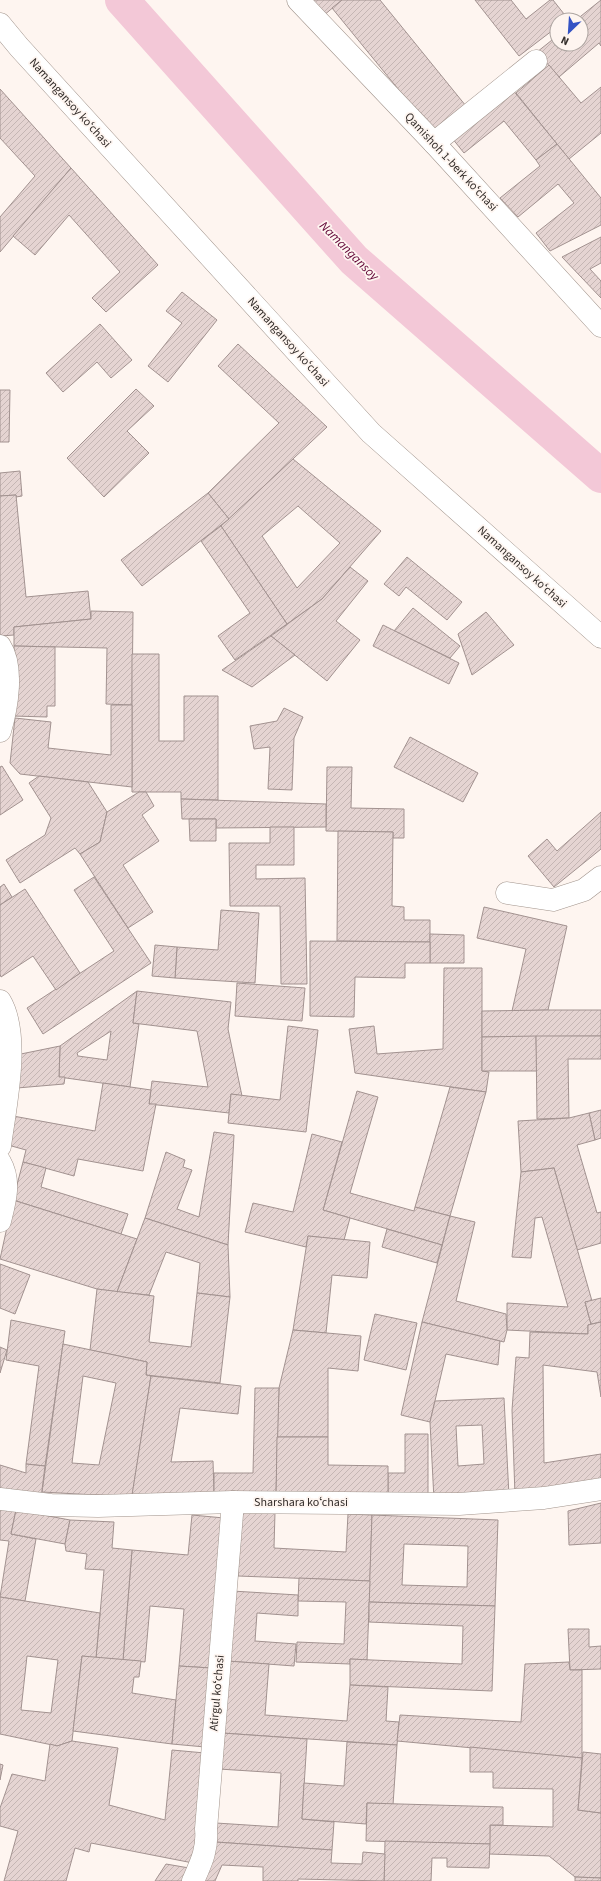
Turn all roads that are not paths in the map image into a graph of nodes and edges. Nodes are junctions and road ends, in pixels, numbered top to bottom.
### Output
1 (298, 0) edge
2 (0, 24) edge
3 (536, 61) dead end
4 (434, 143) junction
5 (601, 326) edge
6 (601, 637) edge
7 (0, 646) edge
8 (0, 731) edge
9 (601, 877) edge
10 (507, 893) dead end
11 (0, 1001) edge
12 (0, 1146) edge
13 (0, 1162) edge
14 (0, 1221) edge
15 (601, 1489) edge
16 (0, 1499) edge
17 (233, 1502) junction
18 (193, 1881) edge

1 - 4 street, Qamishoh 1-berk koʻchasi
2 - 6 street, Namangansoy koʻchasi
3 - 4 street
4 - 5 street, Qamishoh 1-berk koʻchasi
7 - 8 street
9 - 10 street
11 - 12 street
13 - 14 street
15 - 17 street, Sharshara koʻchasi
16 - 17 street, Sharshara koʻchasi
17 - 18 street, Atirgul koʻchasi

